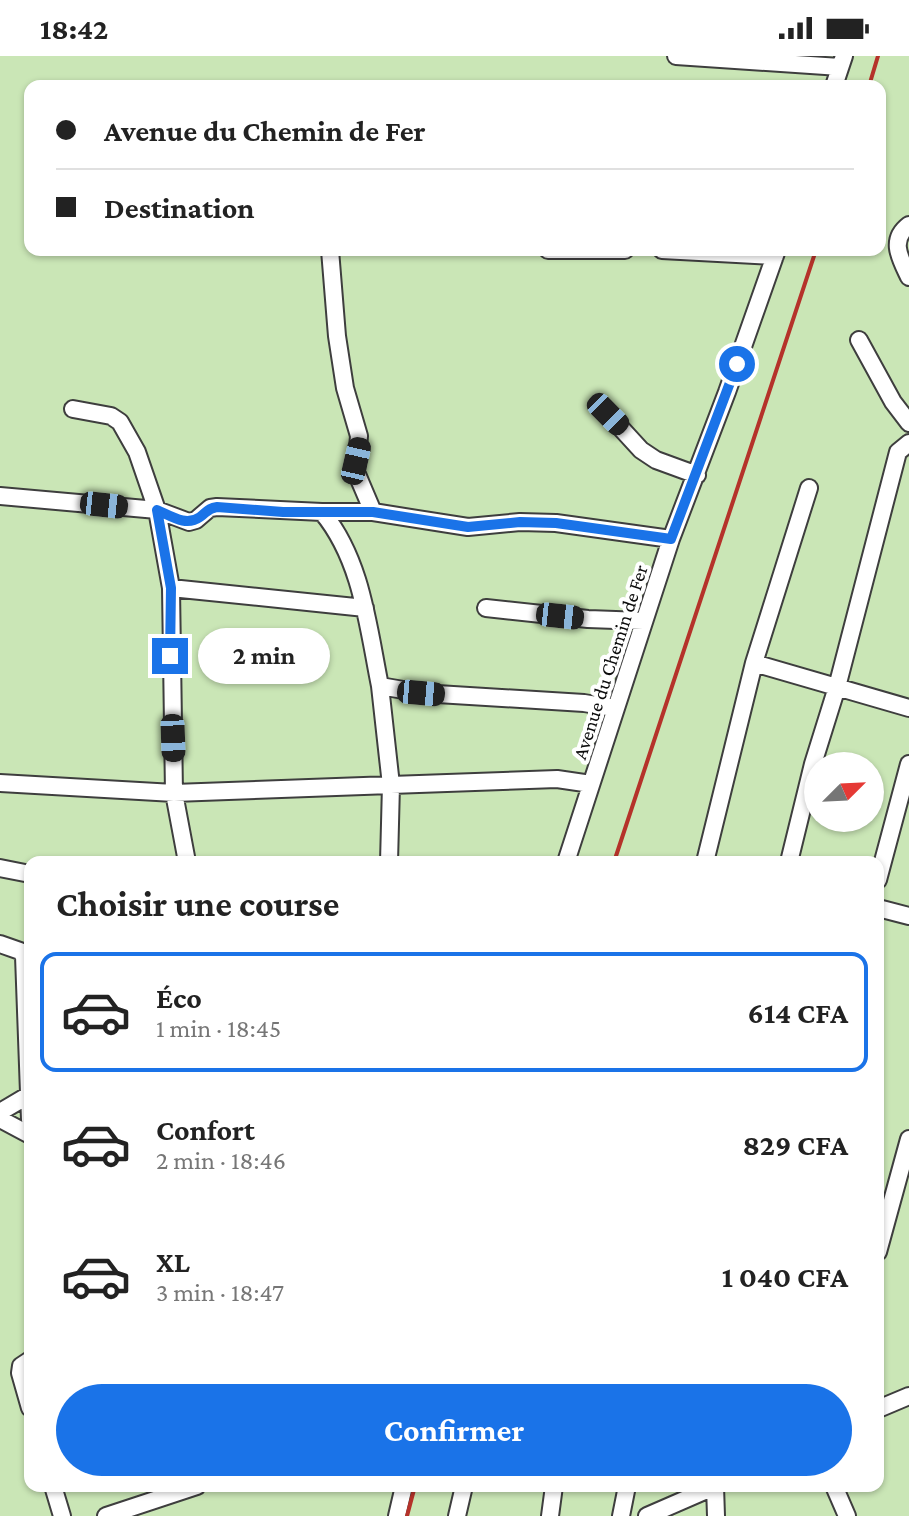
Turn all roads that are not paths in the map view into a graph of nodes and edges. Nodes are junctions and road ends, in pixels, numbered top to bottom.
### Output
1 (676, 56) edge
2 (842, 62) edge
3 (909, 225) edge
4 (330, 256) edge
5 (775, 256) edge
6 (909, 277) edge
7 (859, 340) dead end
8 (73, 409) dead end
9 (608, 414) dead end
10 (909, 423) edge
11 (909, 443) edge
12 (697, 475) junction
13 (809, 488) dead end
14 (0, 496) edge
15 (157, 510) junction
16 (322, 512) junction
17 (373, 512) junction
18 (671, 539) junction
19 (171, 588) junction
20 (365, 608) junction
21 (486, 608) dead end
22 (643, 621) junction
23 (754, 663) junction
24 (380, 686) junction
25 (837, 687) junction
26 (614, 708) junction
27 (909, 708) edge
28 (909, 764) edge
29 (0, 783) edge
30 (591, 784) junction
31 (391, 785) junction
32 (174, 793) junction
33 (186, 856) edge
34 (389, 856) edge
35 (568, 856) edge
36 (706, 856) edge
37 (790, 856) edge
38 (884, 858) edge
39 (0, 868) edge
40 (24, 873) edge
41 (884, 910) edge
42 (909, 916) edge
43 (0, 944) edge
44 (24, 956) edge
45 (24, 1093) edge
46 (0, 1112) edge
47 (0, 1119) edge
48 (24, 1132) edge
49 (909, 1139) edge
50 (884, 1230) edge
51 (24, 1364) edge
52 (24, 1387) edge
53 (909, 1396) edge
54 (884, 1406) edge
55 (55, 1492) edge
56 (179, 1492) edge
57 (403, 1492) edge
58 (463, 1492) edge
59 (553, 1492) edge
60 (626, 1492) edge
61 (701, 1492) edge
62 (715, 1492) edge
63 (837, 1492) edge
64 (62, 1516) edge
65 (106, 1516) edge
66 (397, 1516) edge
67 (457, 1516) edge
68 (550, 1516) edge
69 (621, 1516) edge
70 (647, 1516) edge
71 (716, 1516) edge
72 (847, 1516) edge

1 - 2 street
3 - 6 street
4 - 17 street
5 - 12 street, Avenue du Chemin de Fer
7 - 10 street
8 - 15 street
9 - 12 street
11 - 25 street
12 - 18 street, Avenue du Chemin de Fer
13 - 23 street
14 - 15 street
15 - 16 street
15 - 19 street
16 - 17 street
16 - 20 street
17 - 18 street
18 - 22 street, Avenue du Chemin de Fer
19 - 20 street
19 - 32 street
20 - 24 street
21 - 22 street
22 - 26 street, Avenue du Chemin de Fer
23 - 25 street
23 - 36 street
24 - 26 street
24 - 31 street
25 - 27 street
25 - 37 street
26 - 30 street, Avenue du Chemin de Fer
28 - 38 street
29 - 32 street
30 - 31 street
30 - 35 street, Avenue du Chemin de Fer
31 - 32 street
31 - 34 street
32 - 33 street
39 - 40 street
41 - 42 street
43 - 44 street
45 - 46 street
47 - 48 street
49 - 50 street
51 - 52 street
53 - 54 street
55 - 64 street
56 - 65 street
57 - 66 street
58 - 67 street
59 - 68 street
60 - 69 street
61 - 70 street
62 - 71 street
63 - 72 street

